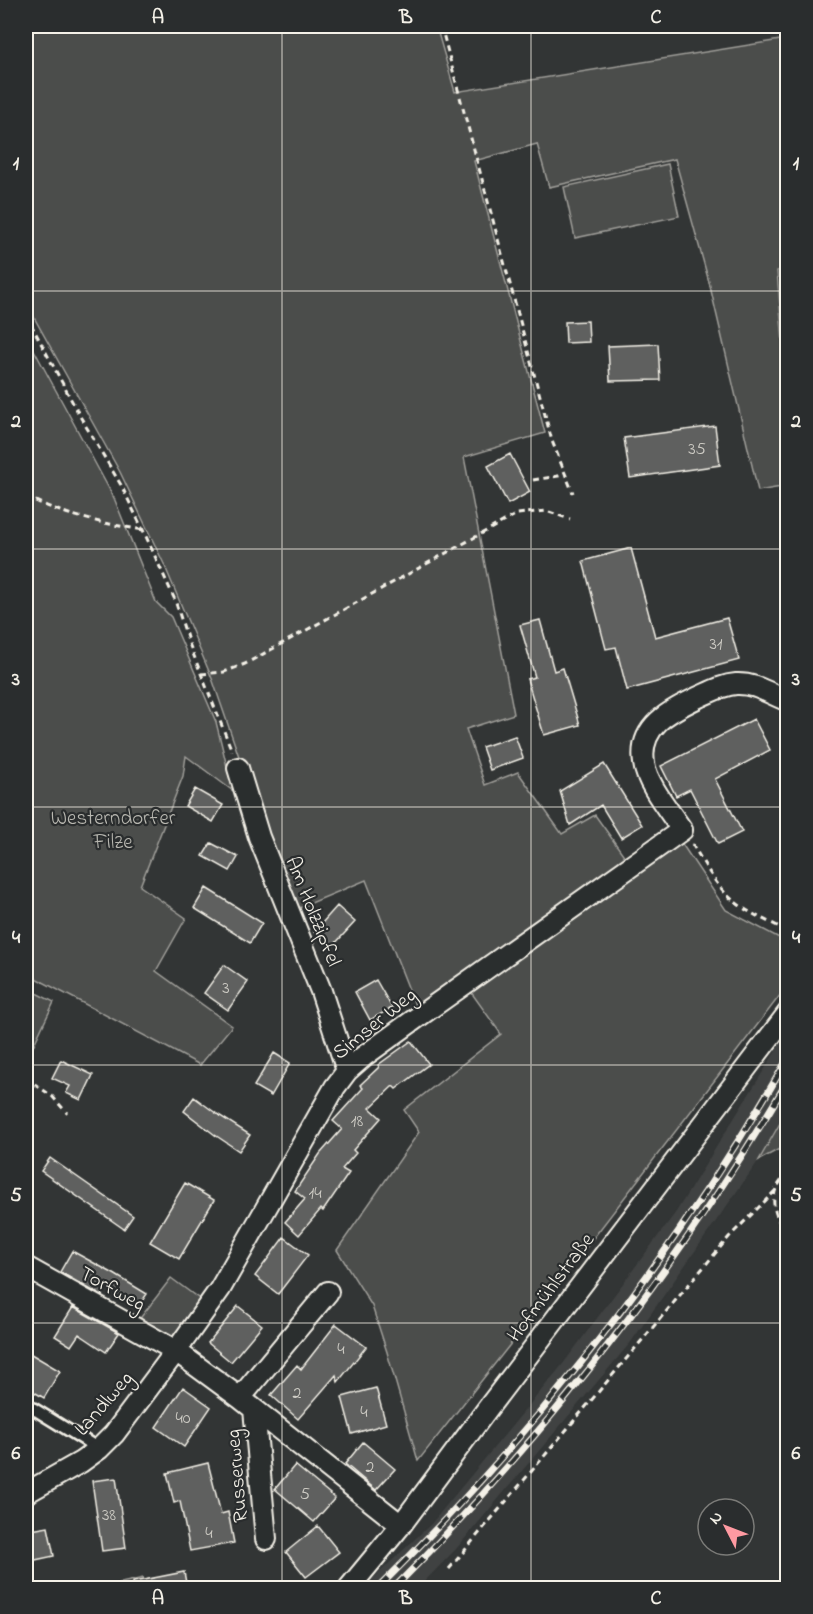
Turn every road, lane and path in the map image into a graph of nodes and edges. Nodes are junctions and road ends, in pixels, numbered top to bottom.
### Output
1 (441, 26) edge
2 (26, 315) edge
3 (565, 475) junction
4 (533, 480) dead end
5 (573, 493) dead end
6 (26, 496) edge
7 (570, 519) dead end
8 (143, 530) junction
9 (201, 674) junction
10 (788, 701) edge
11 (238, 768) joint
12 (682, 830) junction
13 (788, 931) edge
14 (788, 1013) edge
15 (348, 1071) junction
16 (26, 1078) edge
17 (67, 1113) dead end
18 (788, 1172) edge
19 (776, 1190) junction
20 (788, 1233) edge
21 (26, 1267) edge
22 (327, 1292) dead end
23 (176, 1351) junction
24 (26, 1404) edge
25 (247, 1404) junction
26 (99, 1449) junction
27 (26, 1493) edge
28 (401, 1526) junction
29 (266, 1539) dead end
30 (449, 1569) dead end
31 (349, 1588) edge

1 - 3 path
2 - 8 path
3 - 4 path
3 - 5 path
6 - 8 path
7 - 9 path
8 - 9 path
9 - 11 path
10 - 12 street
11 - 15 street, Am Holzzipfel
12 - 13 path
12 - 15 street, Simser Weg
14 - 28 street, Hofmühlstraße
15 - 23 street, Simser Weg
16 - 17 path
18 - 19 path
19 - 20 path
19 - 30 path
21 - 23 street, Torfweg
22 - 25 street
23 - 25 street
23 - 26 street, Landlweg
24 - 26 lane
25 - 28 street
25 - 29 street, Russerweg
26 - 27 street, Landlweg
28 - 31 street, Hofmühlstraße

